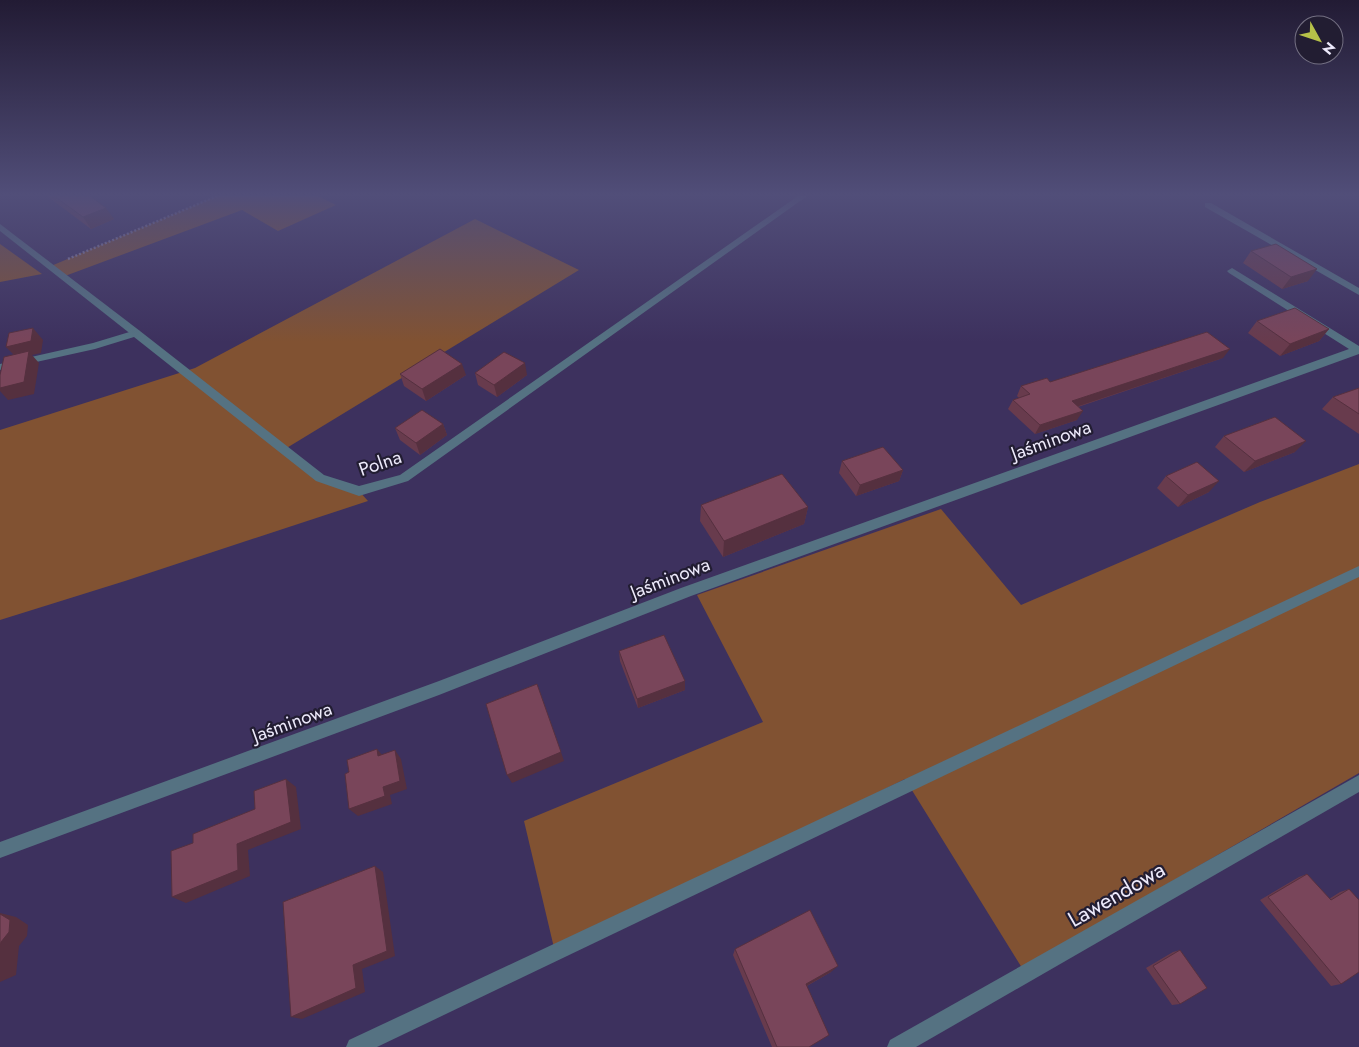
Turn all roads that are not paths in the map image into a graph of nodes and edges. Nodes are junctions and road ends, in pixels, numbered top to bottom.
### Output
1 (23, 245) edge
2 (734, 245) edge
3 (1277, 245) edge
4 (1232, 271) dead end
5 (1359, 292) edge
6 (136, 333) junction
7 (1358, 351) edge
8 (0, 367) edge
9 (1359, 571) edge
10 (1359, 783) edge
11 (0, 850) edge
12 (356, 1047) edge
13 (897, 1047) edge

1 - 6 street, Polna
2 - 6 street, Polna
3 - 5 street
4 - 7 street
6 - 8 street
7 - 11 street, Jaśminowa
9 - 12 street
10 - 13 street, Lawendowa

